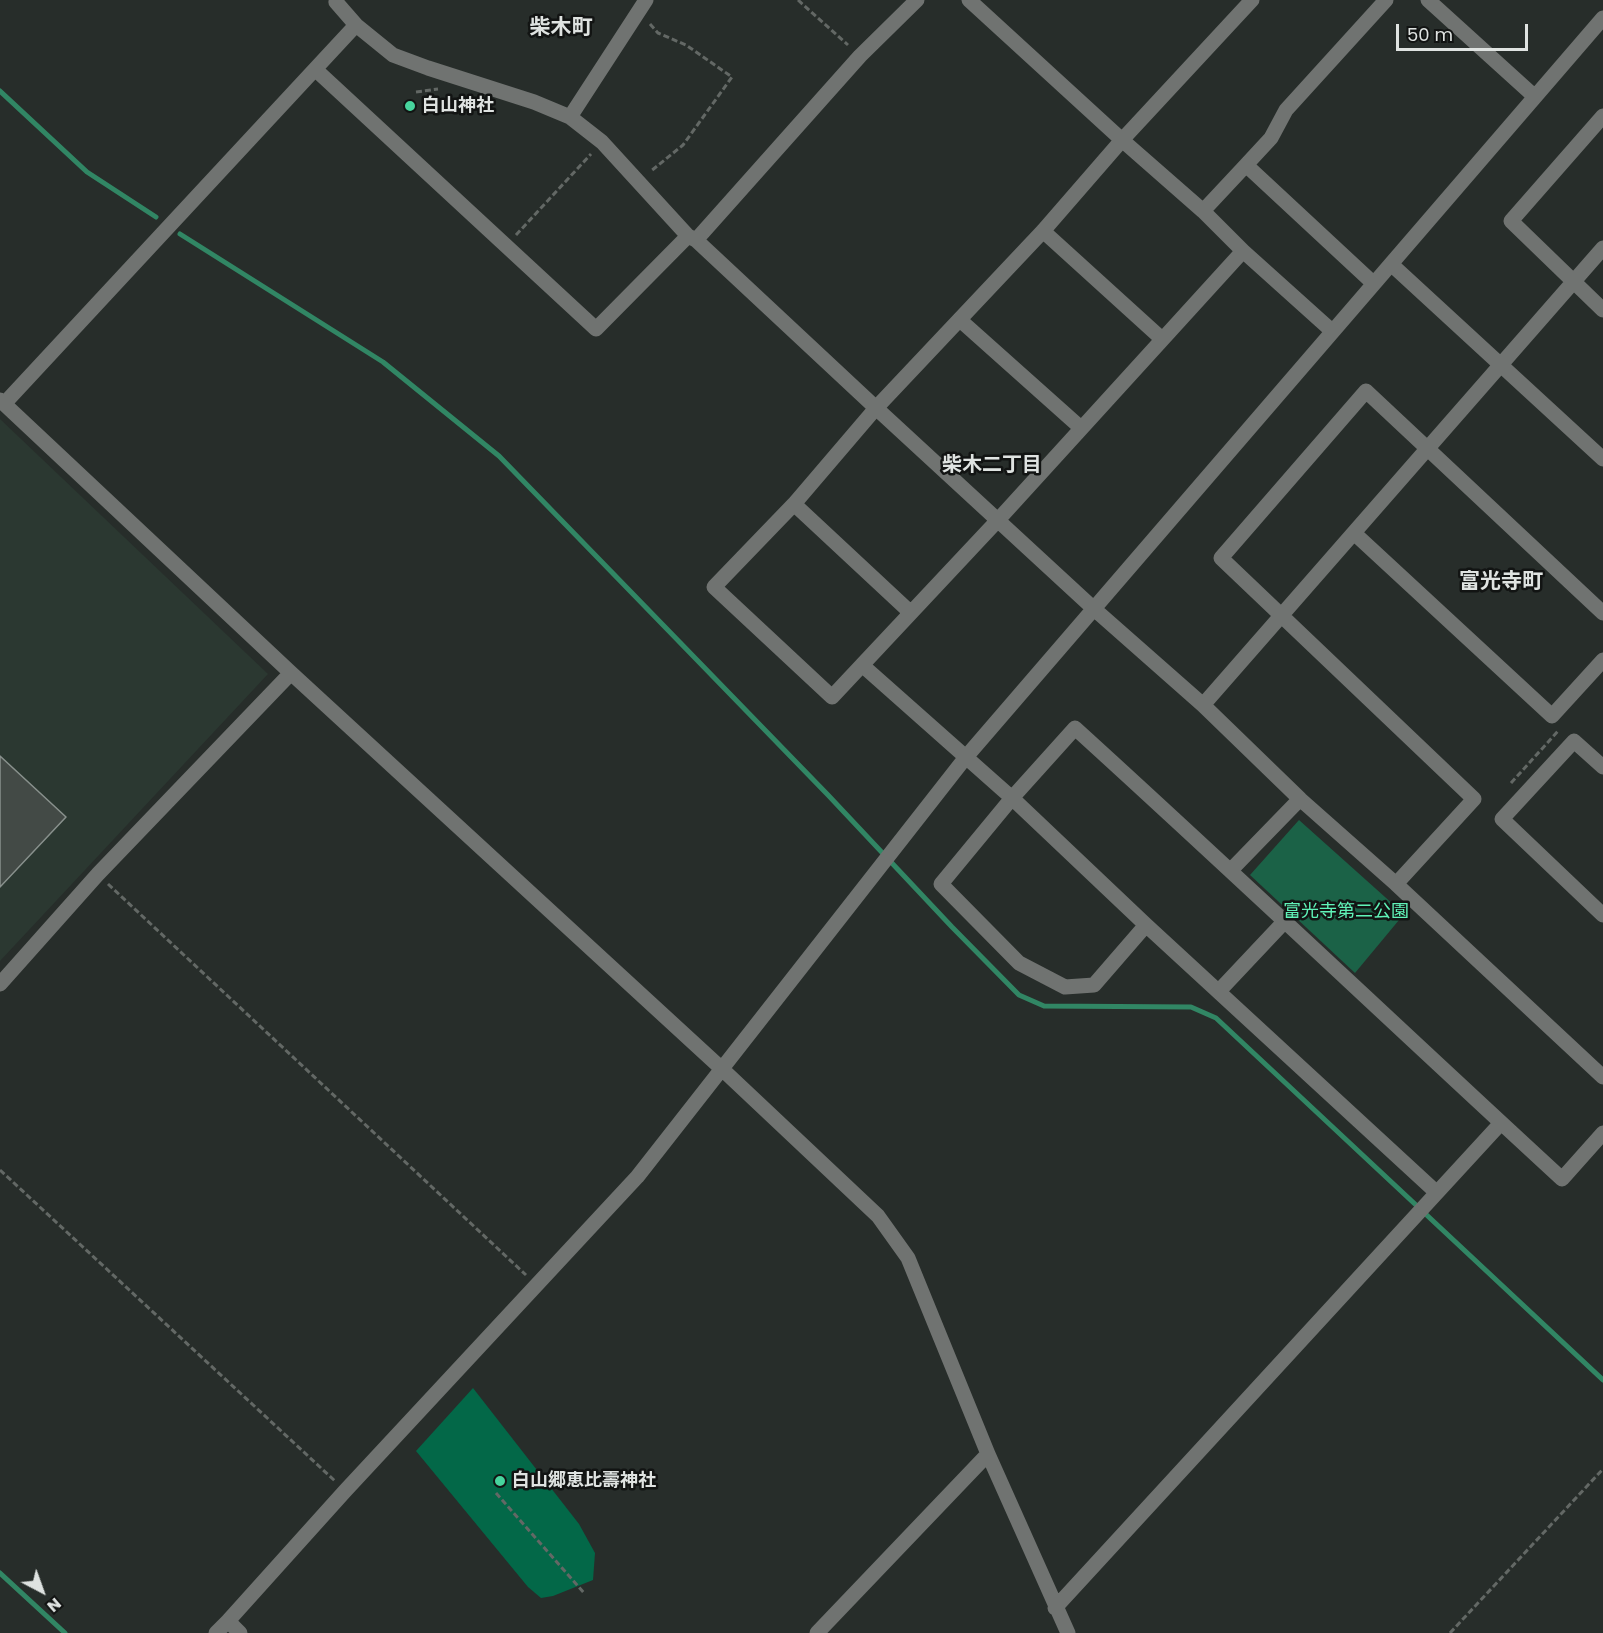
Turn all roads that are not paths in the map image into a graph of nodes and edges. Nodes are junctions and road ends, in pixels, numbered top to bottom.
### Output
1 (337, 0) edge
2 (916, 0) edge
3 (969, 0) edge
4 (1252, 0) edge
5 (1386, 0) edge
6 (1428, 0) edge
7 (642, 6) edge
8 (1603, 18) edge
9 (356, 25) junction
10 (316, 70) junction
11 (1534, 96) junction
12 (1603, 116) edge
13 (570, 117) junction
14 (1122, 141) junction
15 (1246, 165) junction
16 (1203, 211) junction
17 (1043, 231) junction
18 (692, 238) junction
19 (1603, 248) edge
20 (1243, 251) junction
21 (1391, 264) junction
22 (1373, 283) junction
23 (1573, 283) junction
24 (1603, 310) edge
25 (960, 320) junction
26 (1332, 331) junction
27 (1162, 339) junction
28 (1501, 363) junction
29 (2, 402) edge
30 (876, 408) junction
31 (1080, 428) junction
32 (1428, 449) junction
33 (1603, 459) edge
34 (794, 504) junction
35 (998, 520) junction
36 (1354, 533) junction
37 (1093, 608) junction
38 (911, 613) junction
39 (1603, 613) edge
40 (1281, 617) junction
41 (1603, 660) edge
42 (862, 665) junction
43 (291, 673) junction
44 (1203, 705) junction
45 (966, 757) junction
46 (1603, 767) edge
47 (1012, 798) junction
48 (1300, 799) junction
49 (1232, 870) junction
50 (1396, 884) junction
51 (1603, 915) edge
52 (1284, 922) junction
53 (1146, 926) junction
54 (0, 984) edge
55 (1219, 991) junction
56 (722, 1069) junction
57 (1603, 1077) edge
58 (1501, 1123) junction
59 (1603, 1133) edge
60 (1433, 1195) junction
61 (988, 1454) junction
62 (1055, 1608) junction
63 (228, 1621) junction
64 (216, 1633) edge
65 (240, 1633) edge
66 (817, 1633) edge
67 (1068, 1633) edge

1 - 9 street
2 - 18 street
3 - 14 street
4 - 14 street
5 - 15 street
6 - 11 street
7 - 13 street
8 - 11 street
9 - 10 street
9 - 13 street
10 - 18 street
10 - 29 street
11 - 21 street
12 - 23 street
13 - 18 street
14 - 16 street
14 - 17 street
15 - 16 street
15 - 22 street
16 - 20 street
17 - 25 street
17 - 27 street
18 - 30 street
19 - 23 street
20 - 26 street
20 - 27 street
21 - 22 street
21 - 28 street
22 - 26 street
23 - 24 street
23 - 28 street
25 - 30 street
25 - 31 street
26 - 37 street
27 - 31 street
28 - 32 street
28 - 33 street
29 - 43 street
30 - 34 street
30 - 35 street
31 - 35 street
32 - 36 street
32 - 39 street
32 - 40 street
34 - 38 street
34 - 42 street
35 - 37 street
35 - 38 street
36 - 40 street
36 - 41 street
37 - 44 street
37 - 45 street
38 - 42 street
40 - 44 street
40 - 50 street
42 - 45 street
43 - 54 street
43 - 56 street
44 - 48 street
45 - 47 street
45 - 56 street
46 - 51 street
47 - 49 street
47 - 53 street
47 - 53 street
48 - 49 street
48 - 50 street
49 - 52 street
50 - 57 street
52 - 55 street
52 - 58 street
53 - 55 street
55 - 60 street
56 - 61 street
56 - 63 street
58 - 59 street
58 - 60 street
60 - 62 street
61 - 62 street
61 - 66 street
62 - 67 street
63 - 64 street
63 - 65 street

